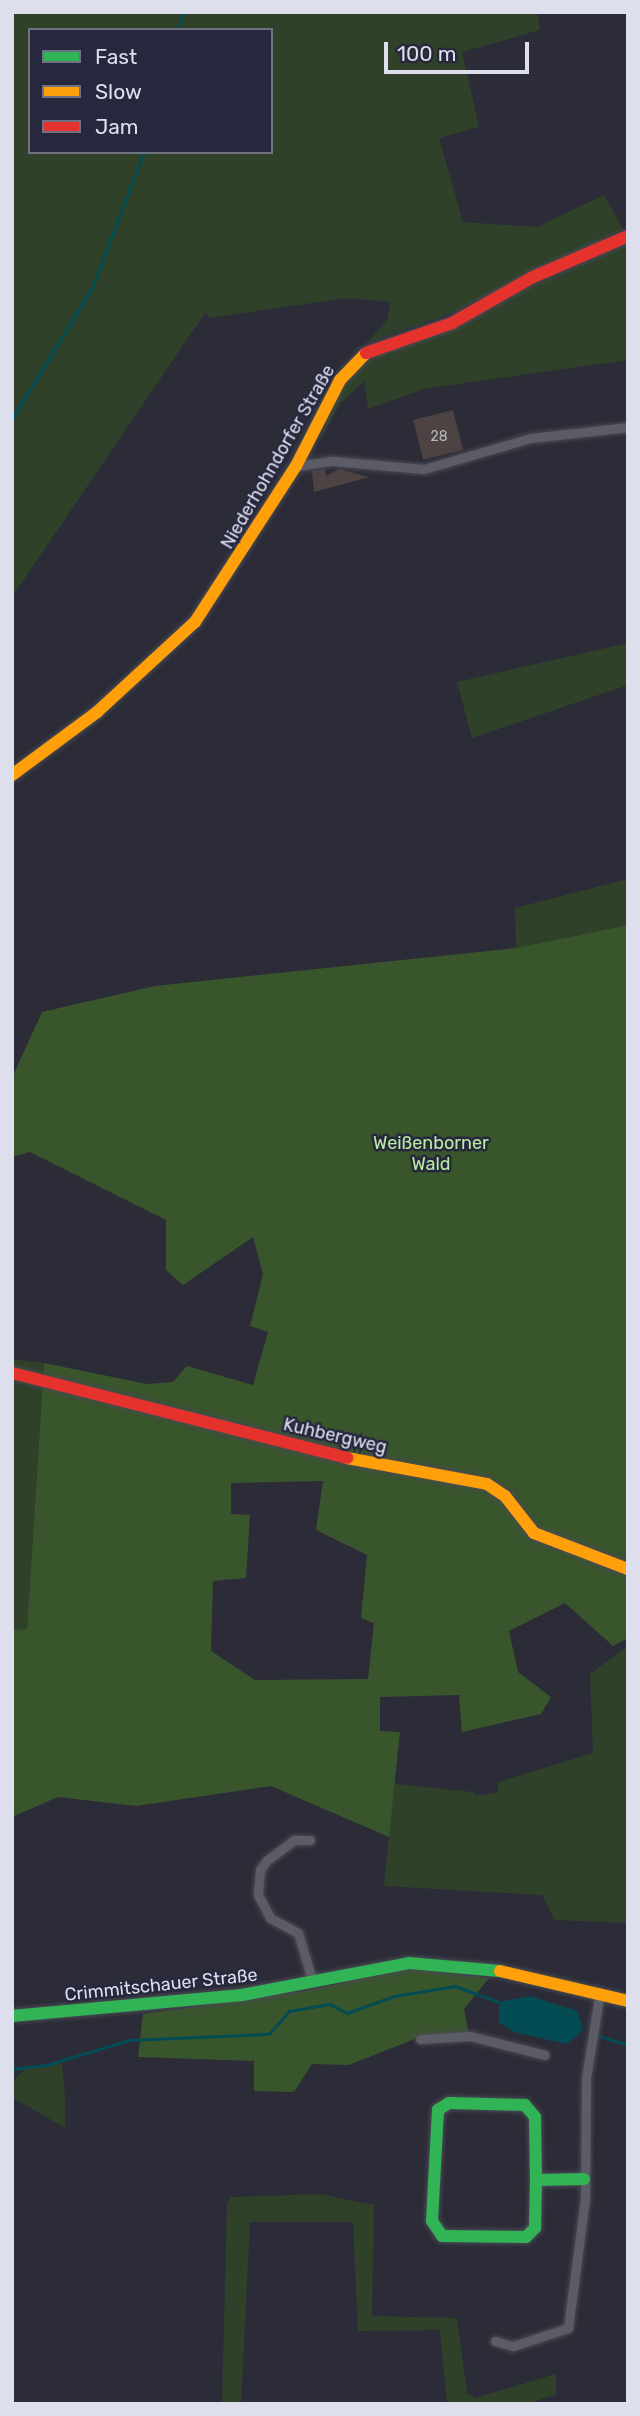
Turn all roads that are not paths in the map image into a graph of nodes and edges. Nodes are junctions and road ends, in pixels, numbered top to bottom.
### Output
1 (628, 236) edge
2 (628, 427) edge
3 (296, 466) junction
4 (12, 775) edge
5 (12, 1373) edge
6 (628, 1569) edge
7 (310, 1840) dead end
8 (313, 1983) junction
9 (600, 1992) junction
10 (628, 2001) edge
11 (12, 2016) edge
12 (420, 2039) dead end
13 (545, 2055) dead end
14 (584, 2179) junction
15 (536, 2180) junction
16 (495, 2342) dead end

1 - 3 street, Niederhohndorfer Straße
2 - 3 street
3 - 4 street, Niederhohndorfer Straße
5 - 6 street, Kuhbergweg
7 - 8 street
8 - 9 street, Crimmitschauer Straße
8 - 11 street, Crimmitschauer Straße
9 - 10 street, Crimmitschauer Straße
9 - 14 street
12 - 13 street
14 - 15 street
14 - 16 street
15 - 15 street

